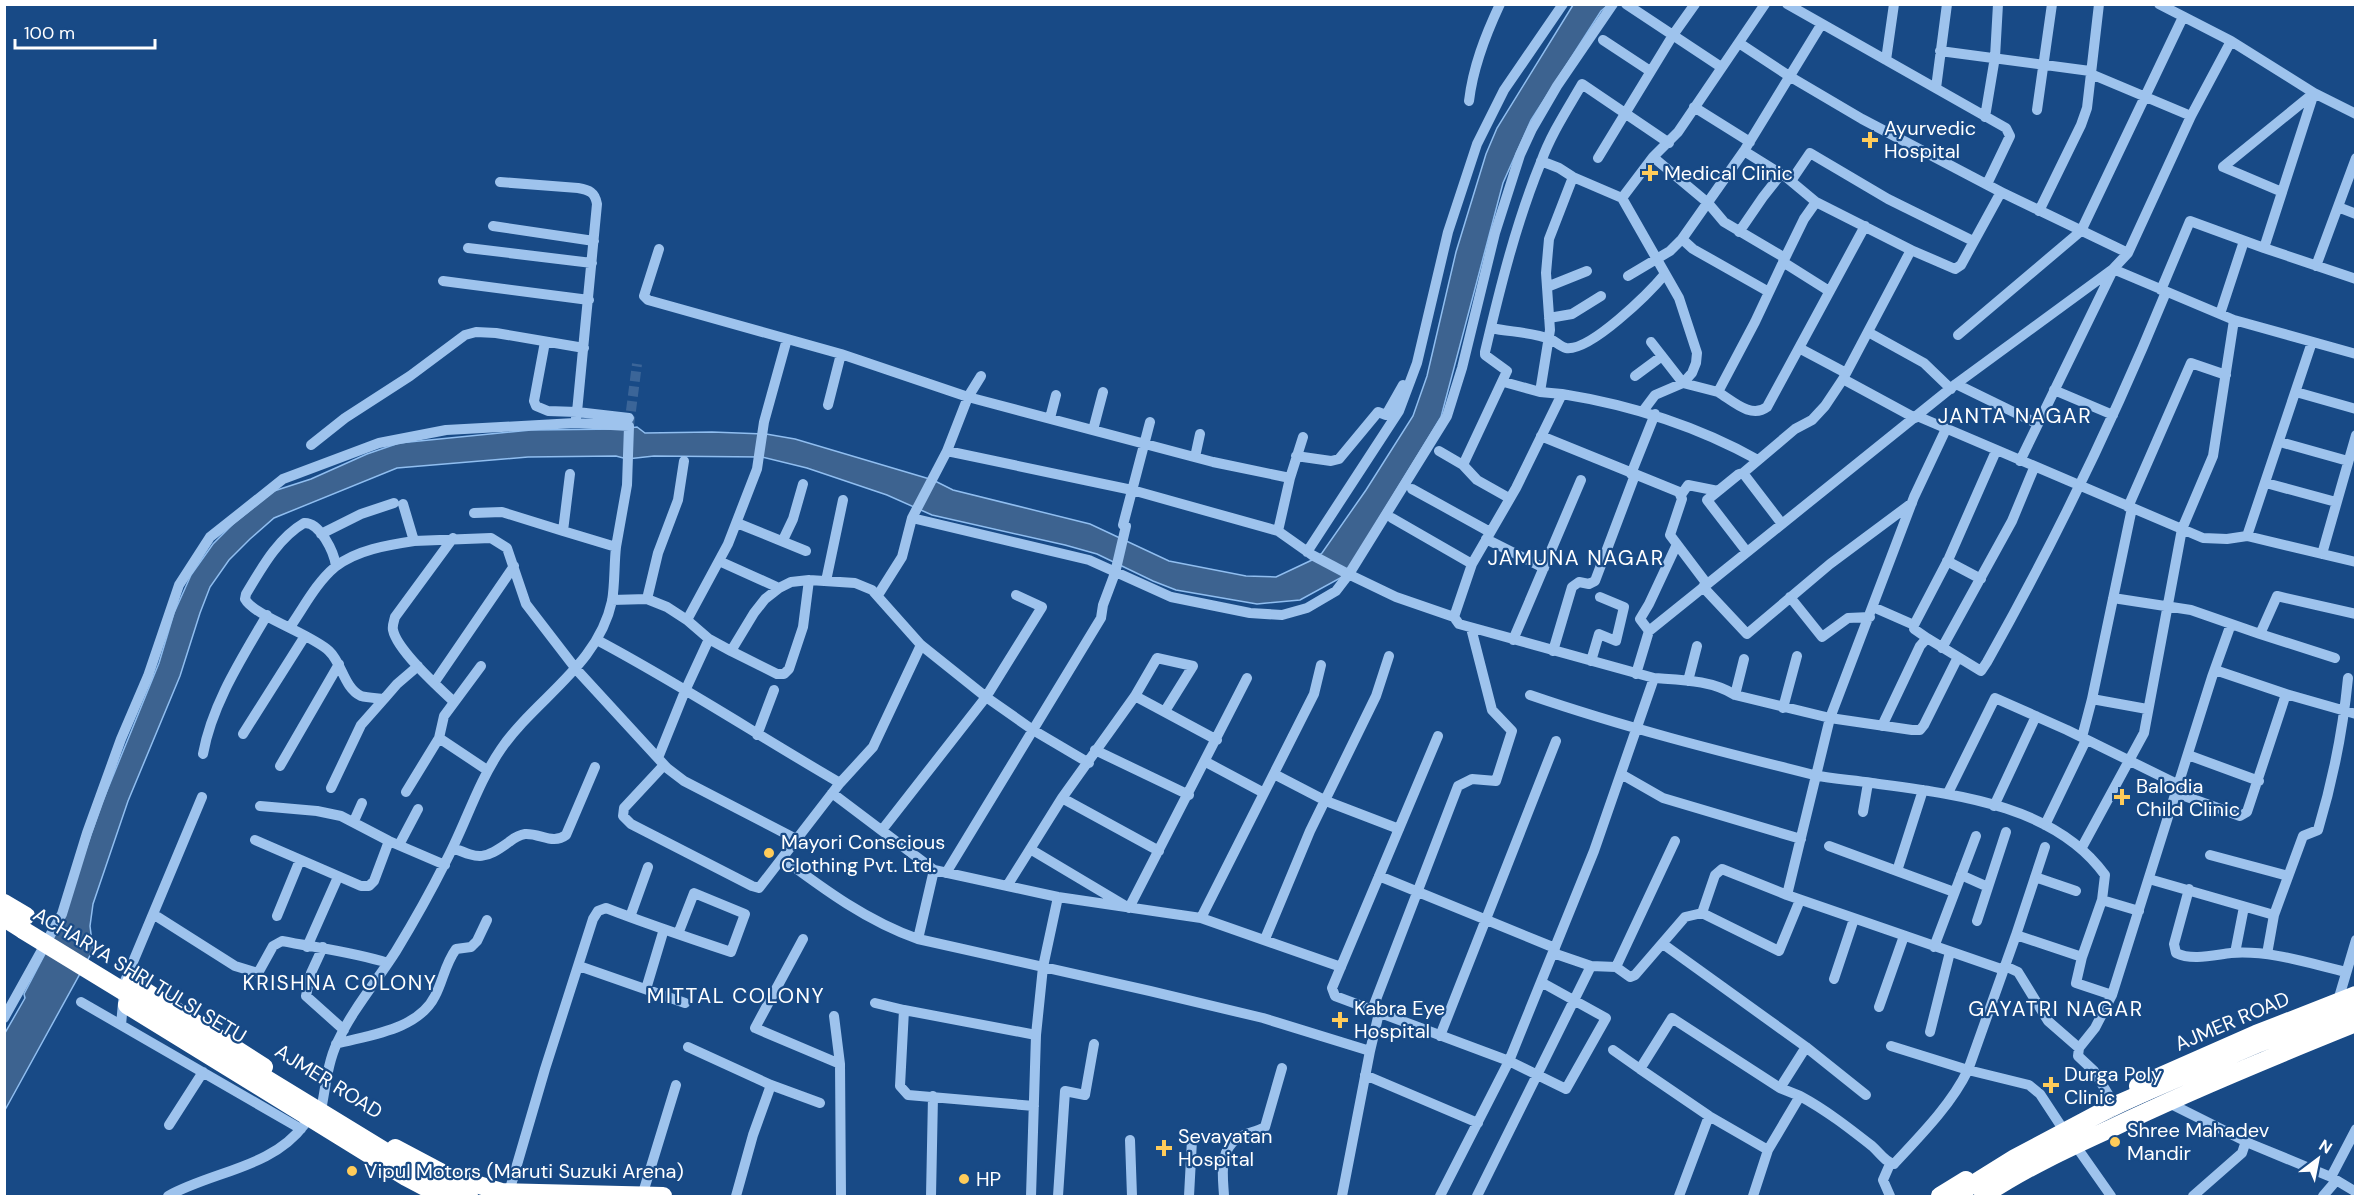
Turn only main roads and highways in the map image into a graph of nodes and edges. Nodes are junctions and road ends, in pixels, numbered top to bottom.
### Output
1 (4, 903) edge
2 (8, 927) edge
3 (2355, 995) edge
4 (2355, 1006) edge
5 (2351, 1029) edge
6 (311, 1117) junction
7 (604, 1196) edge
8 (642, 1196) edge
9 (442, 1197) edge
10 (469, 1197) edge
11 (663, 1197) edge
12 (1940, 1197) edge
13 (1954, 1197) edge
14 (1983, 1197) edge
15 (1998, 1197) edge

1 - 6 highway, AJMER ROAD
2 - 6 highway, AJMER ROAD
2 - 10 highway, ACHARYA SHRI TULSI SETU, bridge
3 - 12 highway, AJMER ROAD
4 - 13 highway, bridge
5 - 14 highway, bridge
5 - 15 highway
6 - 7 highway, AJMER ROAD
6 - 9 highway, AJMER ROAD
7 - 8 highway, AJMER ROAD
8 - 11 highway, AJMER ROAD

